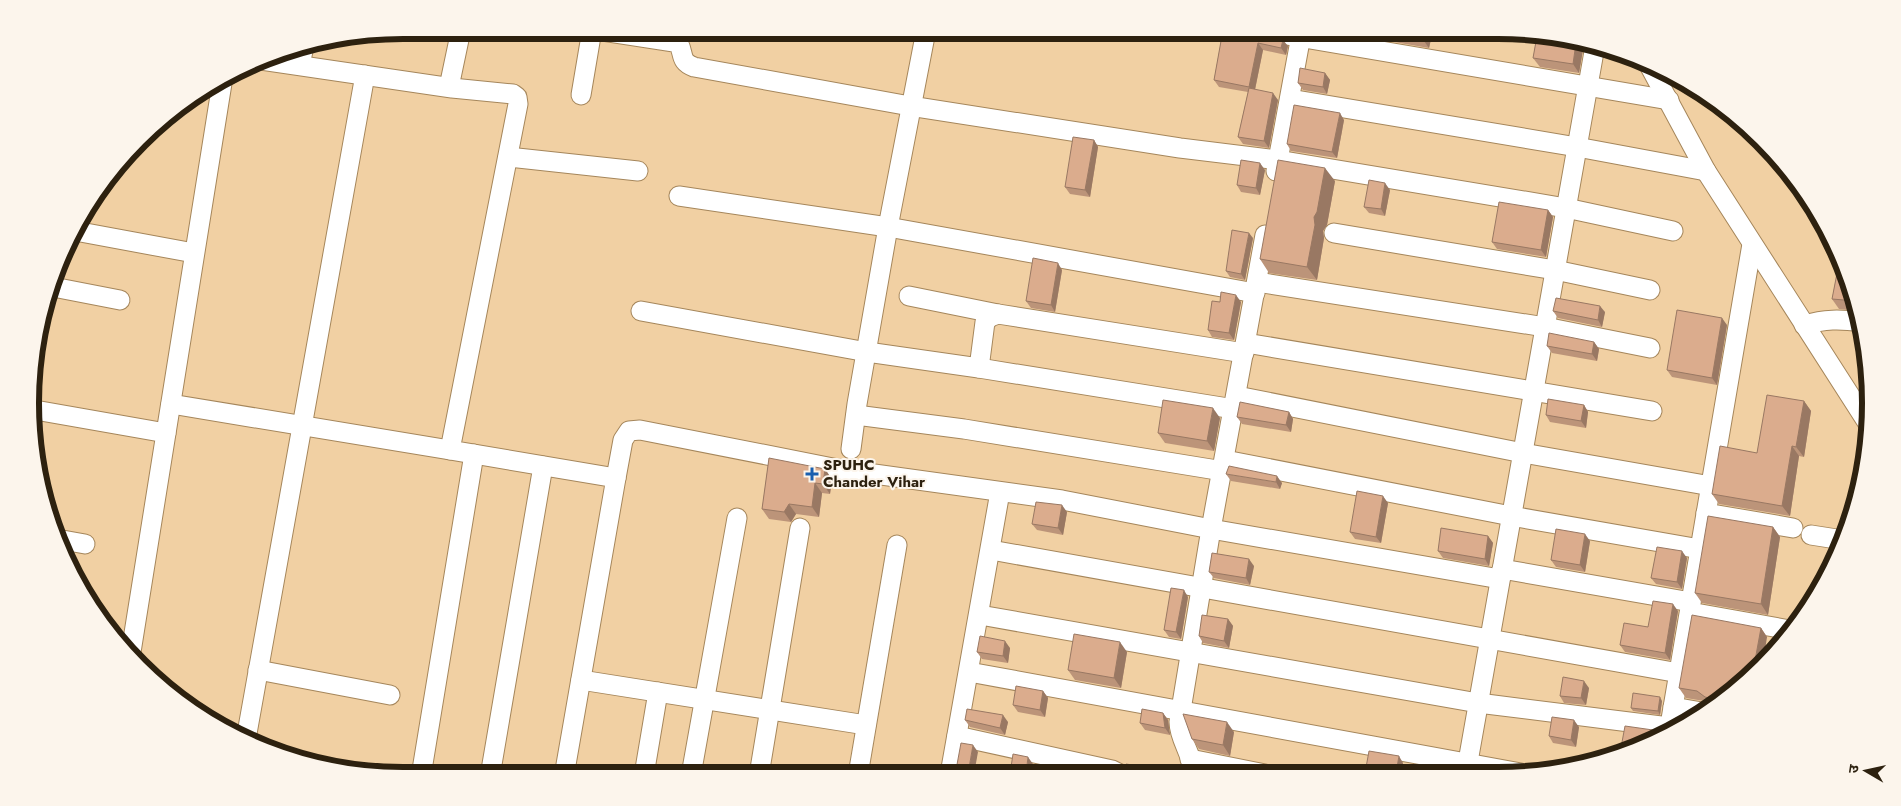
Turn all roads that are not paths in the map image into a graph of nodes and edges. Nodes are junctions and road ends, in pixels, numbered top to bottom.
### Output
1 (458, 39) edge
2 (590, 39) edge
3 (654, 39) edge
4 (924, 39) edge
5 (1300, 39) edge
6 (1329, 39) edge
7 (1594, 52) edge
8 (303, 53) edge
9 (275, 62) edge
10 (300, 65) junction
11 (1654, 74) edge
12 (364, 75) junction
13 (1588, 86) junction
14 (449, 87) junction
15 (221, 88) edge
16 (581, 95) dead end
17 (1290, 99) junction
18 (1669, 100) junction
19 (910, 106) junction
20 (1577, 147) junction
21 (508, 157) junction
22 (1278, 160) junction
23 (638, 171) dead end
24 (1706, 171) junction
25 (1273, 188) edge
26 (679, 196) dead end
27 (1566, 208) junction
28 (1268, 216) edge
29 (888, 227) junction
30 (1673, 231) dead end
31 (82, 232) edge
32 (1334, 233) dead end
33 (1752, 244) junction
34 (194, 253) junction
35 (1555, 270) junction
36 (57, 288) edge
37 (1256, 288) junction
38 (1650, 290) dead end
39 (909, 296) dead end
40 (120, 300) dead end
41 (641, 312) dead end
42 (998, 314) junction
43 (1853, 321) edge
44 (1804, 325) junction
45 (1545, 328) junction
46 (1245, 348) junction
47 (1650, 348) dead end
48 (867, 352) junction
49 (979, 368) junction
50 (1534, 391) junction
51 (1235, 402) junction
52 (170, 404) junction
53 (39, 411) edge
54 (1652, 411) dead end
55 (1862, 414) edge
56 (856, 415) junction
57 (302, 424) junction
58 (166, 433) junction
59 (851, 449) dead end
60 (450, 450) junction
61 (1523, 453) junction
62 (474, 454) junction
63 (1224, 465) junction
64 (543, 466) junction
65 (616, 478) junction
66 (1711, 486) junction
67 (1000, 492) junction
68 (1706, 513) junction
69 (1512, 516) junction
70 (737, 518) dead end
71 (800, 528) dead end
72 (1793, 528) dead end
73 (1211, 529) junction
74 (1811, 534) dead end
75 (1836, 539) edge
76 (65, 541) edge
77 (85, 544) dead end
78 (897, 545) dead end
79 (1700, 549) junction
80 (991, 550) junction
81 (1501, 574) junction
82 (1202, 588) junction
83 (1690, 607) junction
84 (980, 615) junction
85 (1784, 629) edge
86 (1489, 640) junction
87 (132, 646) edge
88 (1191, 651) junction
89 (258, 670) junction
90 (969, 672) junction
91 (1679, 673) junction
92 (581, 680) junction
93 (658, 692) junction
94 (390, 695) dead end
95 (704, 699) junction
96 (1478, 703) junction
97 (1673, 707) junction
98 (771, 710) junction
99 (1181, 710) junction
100 (1693, 710) edge
101 (1670, 724) edge
102 (866, 725) junction
103 (1662, 728) edge
104 (247, 732) edge
105 (957, 736) junction
106 (422, 767) edge
107 (492, 767) edge
108 (566, 767) edge
109 (645, 767) edge
110 (692, 767) edge
111 (760, 767) edge
112 (859, 767) edge
113 (951, 767) edge
114 (1098, 767) edge
115 (1191, 767) edge
116 (1462, 767) edge
117 (1467, 767) edge

1 - 14 street
2 - 16 street
3 - 19 street
4 - 19 street
5 - 17 street
6 - 13 street
7 - 13 street
8 - 10 street
9 - 10 street
10 - 12 street
11 - 18 street
12 - 14 street
12 - 57 street
13 - 18 street
13 - 20 street
14 - 21 street
15 - 34 street
17 - 20 street
17 - 22 street
18 - 24 street
19 - 22 street
19 - 29 street
20 - 24 street
20 - 27 street
21 - 23 street
21 - 60 street
22 - 25 street
22 - 27 street
24 - 33 street
26 - 29 street
27 - 30 street
27 - 35 street
28 - 37 street
29 - 37 street
29 - 48 street
31 - 34 street
32 - 35 street
33 - 44 street
33 - 66 street
34 - 52 street
35 - 38 street
35 - 45 street
36 - 40 street
37 - 45 street
37 - 46 street
39 - 42 street
41 - 48 street
42 - 46 street
42 - 49 street
43 - 44 street
44 - 55 street
45 - 47 street
45 - 50 street
46 - 50 street
46 - 51 street
48 - 49 street
48 - 56 street
49 - 51 street
50 - 54 street
50 - 61 street
51 - 61 street
51 - 63 street
52 - 57 street
52 - 58 street
53 - 58 street
56 - 59 street
56 - 63 street
57 - 60 street
57 - 89 street
58 - 87 street
60 - 62 street
61 - 66 street
61 - 69 street
62 - 64 street
62 - 106 street
63 - 69 street
63 - 73 street
64 - 65 street
64 - 107 street
65 - 67 street
65 - 92 street
66 - 68 street
67 - 73 street
67 - 80 street
68 - 72 street
68 - 79 street
69 - 79 street
69 - 81 street
70 - 95 street
71 - 98 street
73 - 81 street
73 - 82 street
74 - 75 street
76 - 77 street
78 - 102 street
79 - 83 street
80 - 82 street
80 - 84 street
81 - 83 street
81 - 86 street
82 - 86 street
82 - 88 street
83 - 85 street
83 - 91 street
84 - 88 street
84 - 90 street
86 - 91 street
86 - 96 street
88 - 96 street
88 - 99 street
89 - 94 street
89 - 104 street
90 - 99 street
90 - 105 street
91 - 97 street
92 - 93 street
92 - 108 street
93 - 95 street
93 - 109 street
95 - 98 street
95 - 110 street
96 - 103 street
96 - 117 street
97 - 100 street
97 - 101 street
98 - 102 street
98 - 111 street
99 - 115 street
99 - 116 street
102 - 112 street
105 - 113 street
105 - 114 street

